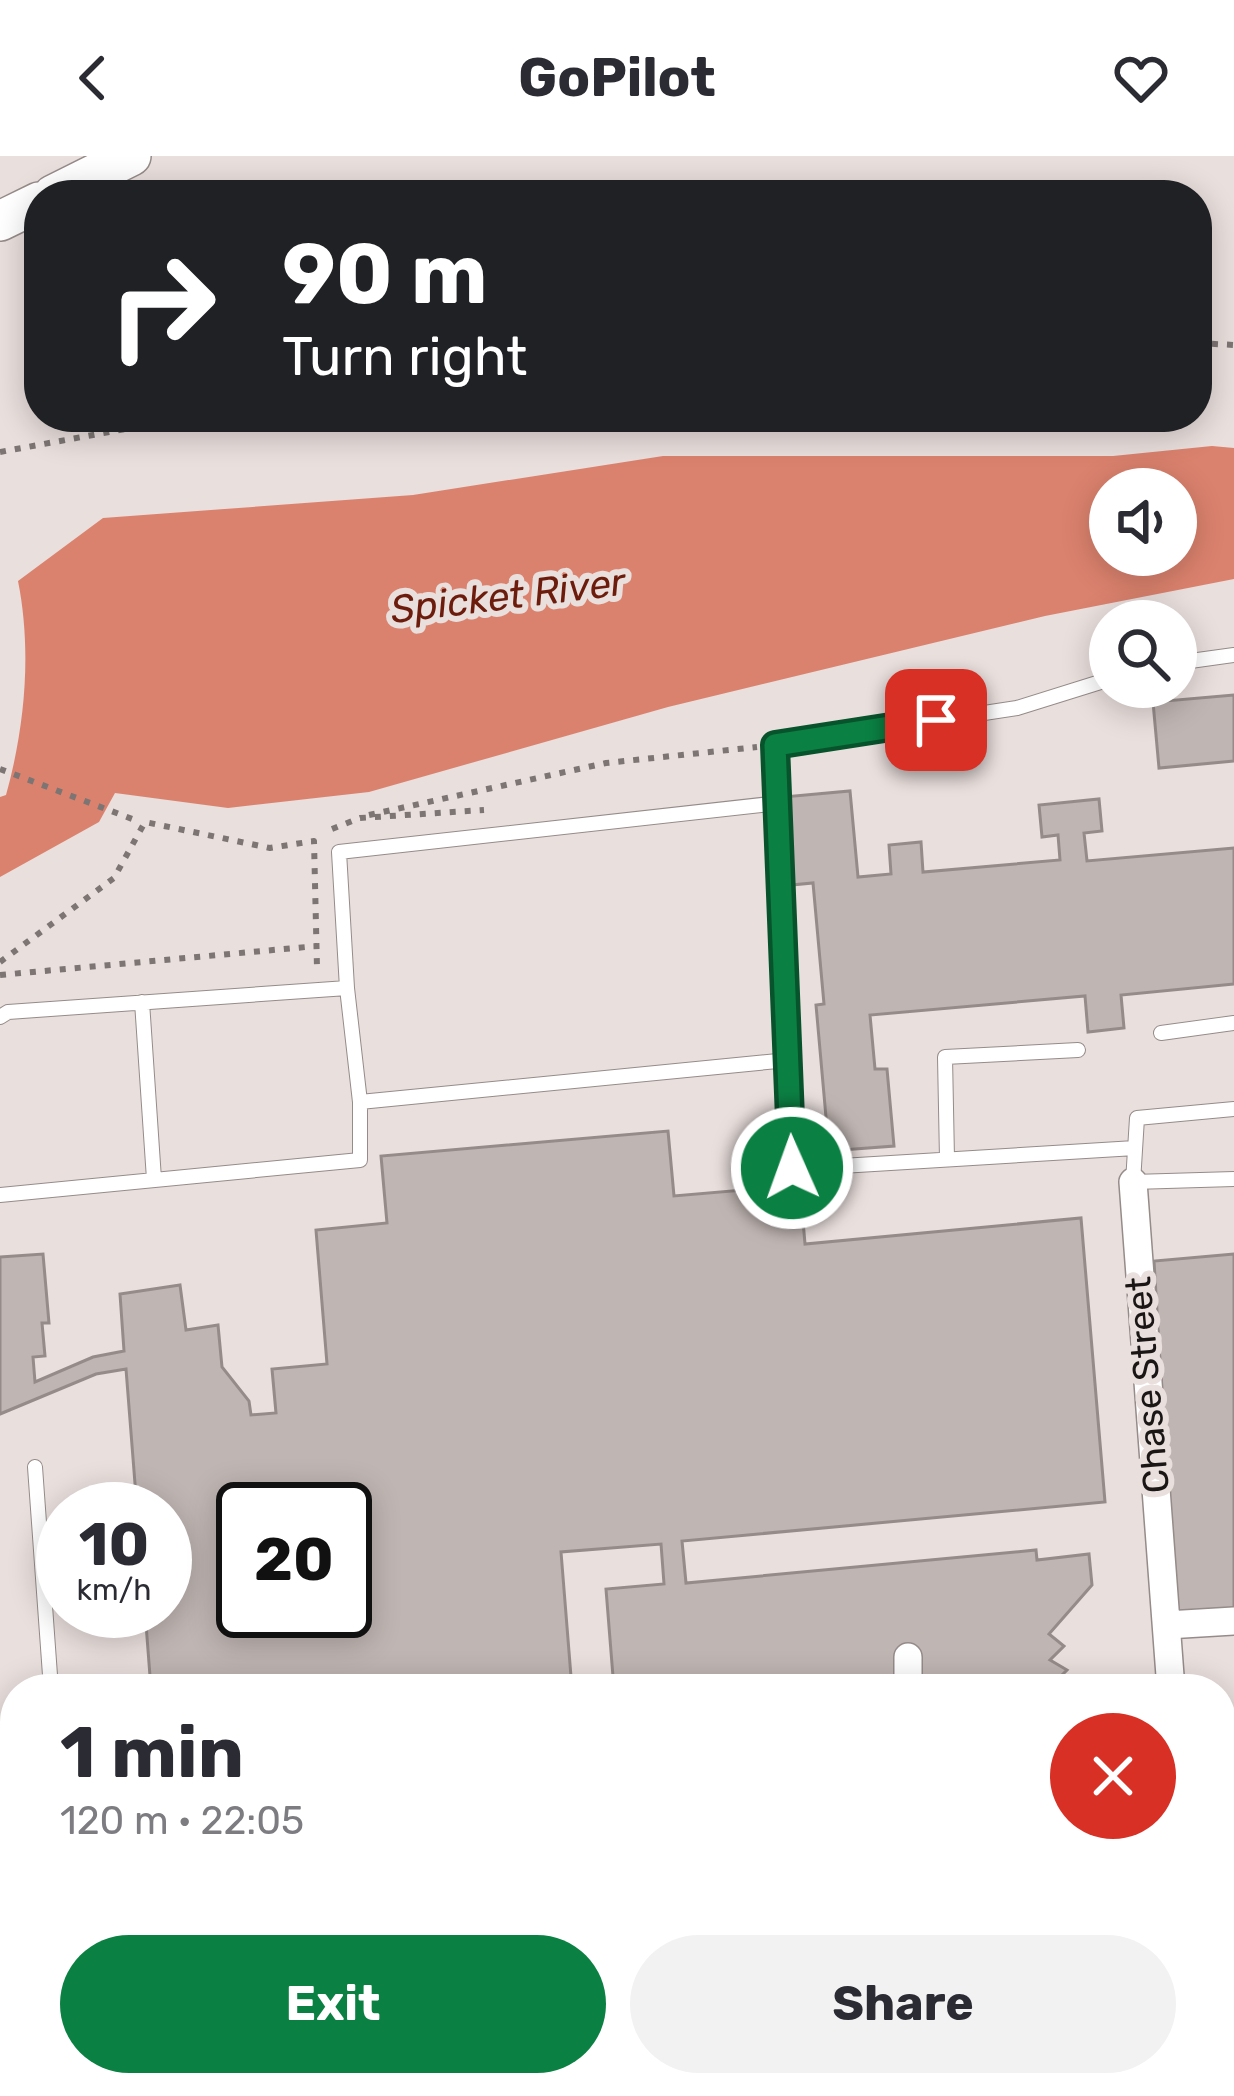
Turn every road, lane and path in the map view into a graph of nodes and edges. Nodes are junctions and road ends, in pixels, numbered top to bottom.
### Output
1 (131, 156) edge
2 (82, 180) edge
3 (109, 432) edge
4 (0, 452) edge
5 (1234, 655) edge
6 (1197, 660) edge
7 (1089, 686) edge
8 (775, 745) junction
9 (0, 769) edge
10 (779, 803) junction
11 (360, 818) dead end
12 (135, 820) dead end
13 (317, 946) junction
14 (0, 962) edge
15 (0, 975) edge
16 (346, 988) junction
17 (316, 990) junction
18 (142, 1002) junction
19 (0, 1017) edge
20 (1234, 1023) edge
21 (1161, 1033) dead end
22 (1078, 1049) dead end
23 (788, 1060) junction
24 (360, 1102) junction
25 (1234, 1109) edge
26 (1135, 1148) junction
27 (947, 1160) junction
28 (154, 1179) junction
29 (1234, 1179) edge
30 (1133, 1182) junction
31 (0, 1195) edge
32 (35, 1467) dead end
33 (1234, 1621) edge
34 (1167, 1625) junction
35 (908, 1657) dead end
36 (50, 1674) edge
37 (908, 1674) edge
38 (1170, 1674) edge

1 - 2 main road
3 - 4 path
5 - 6 lane
7 - 8 lane
8 - 10 lane
8 - 11 path
9 - 12 path
10 - 16 lane
10 - 23 lane
13 - 14 path
13 - 15 path
13 - 17 path
16 - 17 lane
16 - 24 lane
17 - 18 lane
18 - 19 lane
18 - 28 lane
20 - 21 lane
22 - 27 lane
23 - 24 lane
23 - 27 lane
24 - 28 lane
25 - 26 lane
26 - 27 lane
26 - 30 lane
28 - 31 lane
29 - 30 lane
30 - 34 street, Chase Street
32 - 36 lane
33 - 34 street
34 - 38 street, Chase Street
35 - 37 street

